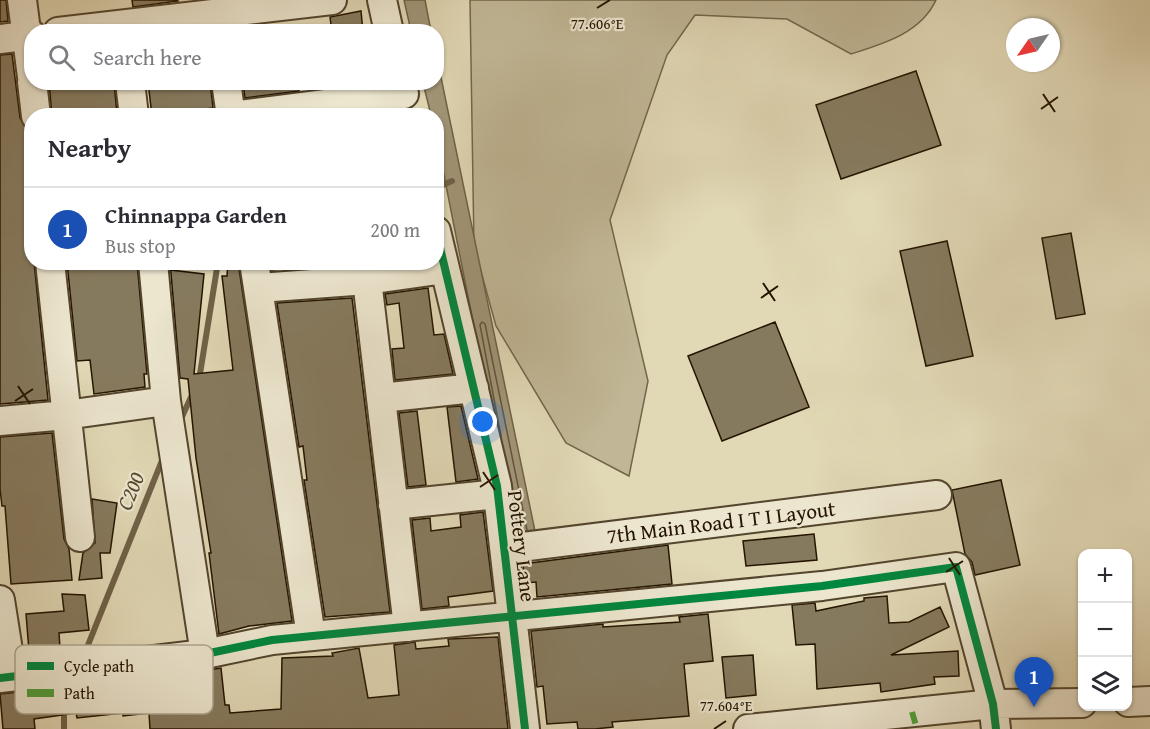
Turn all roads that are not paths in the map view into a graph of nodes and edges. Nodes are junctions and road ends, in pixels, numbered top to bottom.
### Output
1 (22, 0) edge
2 (332, 0) edge
3 (382, 0) edge
4 (223, 14) edge
5 (122, 18) edge
6 (95, 24) edge
7 (387, 24) edge
8 (20, 36) edge
9 (33, 90) edge
10 (131, 90) edge
11 (227, 90) edge
12 (405, 97) edge
13 (35, 108) edge
14 (133, 108) edge
15 (231, 108) edge
16 (331, 108) edge
17 (444, 265) edge
18 (445, 269) joint
19 (51, 270) edge
20 (154, 270) edge
21 (438, 270) edge
22 (257, 275) edge
23 (367, 280) junction
24 (474, 388) junction
25 (381, 398) junction
26 (66, 415) junction
27 (0, 421) edge
28 (170, 426) junction
29 (498, 494) junction
30 (937, 495) dead end
31 (393, 505) junction
32 (80, 537) dead end
33 (506, 549) junction
34 (0, 600) edge
35 (513, 617) junction
36 (408, 627) junction
37 (311, 636) junction
38 (204, 645) edge
39 (213, 652) edge
40 (6, 677) edge
41 (1150, 701) edge
42 (1132, 702) edge
43 (1078, 703) edge
44 (994, 716) edge
45 (915, 721) edge
46 (838, 724) edge
47 (525, 729) edge
48 (748, 729) edge

1 - 8 street
2 - 4 street
3 - 7 street
4 - 5 street
5 - 6 street
9 - 13 street
10 - 14 street
11 - 15 street
12 - 16 street
17 - 18 street, Pottery Lane
18 - 24 street, Pottery Lane
19 - 26 street
20 - 28 street
21 - 23 street
22 - 23 street
22 - 37 street
23 - 25 street
24 - 25 street
24 - 29 street, Pottery Lane
25 - 31 street
26 - 27 street
26 - 28 street
26 - 32 street
28 - 38 street
29 - 31 street
29 - 33 street, Pottery Lane
30 - 33 street, 7th Main Road I T I Layout
31 - 36 street
33 - 35 street, Pottery Lane
34 - 40 street
35 - 36 street
35 - 44 street
35 - 47 street, Pottery Lane
36 - 37 street
37 - 39 street
41 - 42 street
43 - 44 street
44 - 45 street
45 - 46 street
46 - 48 street

